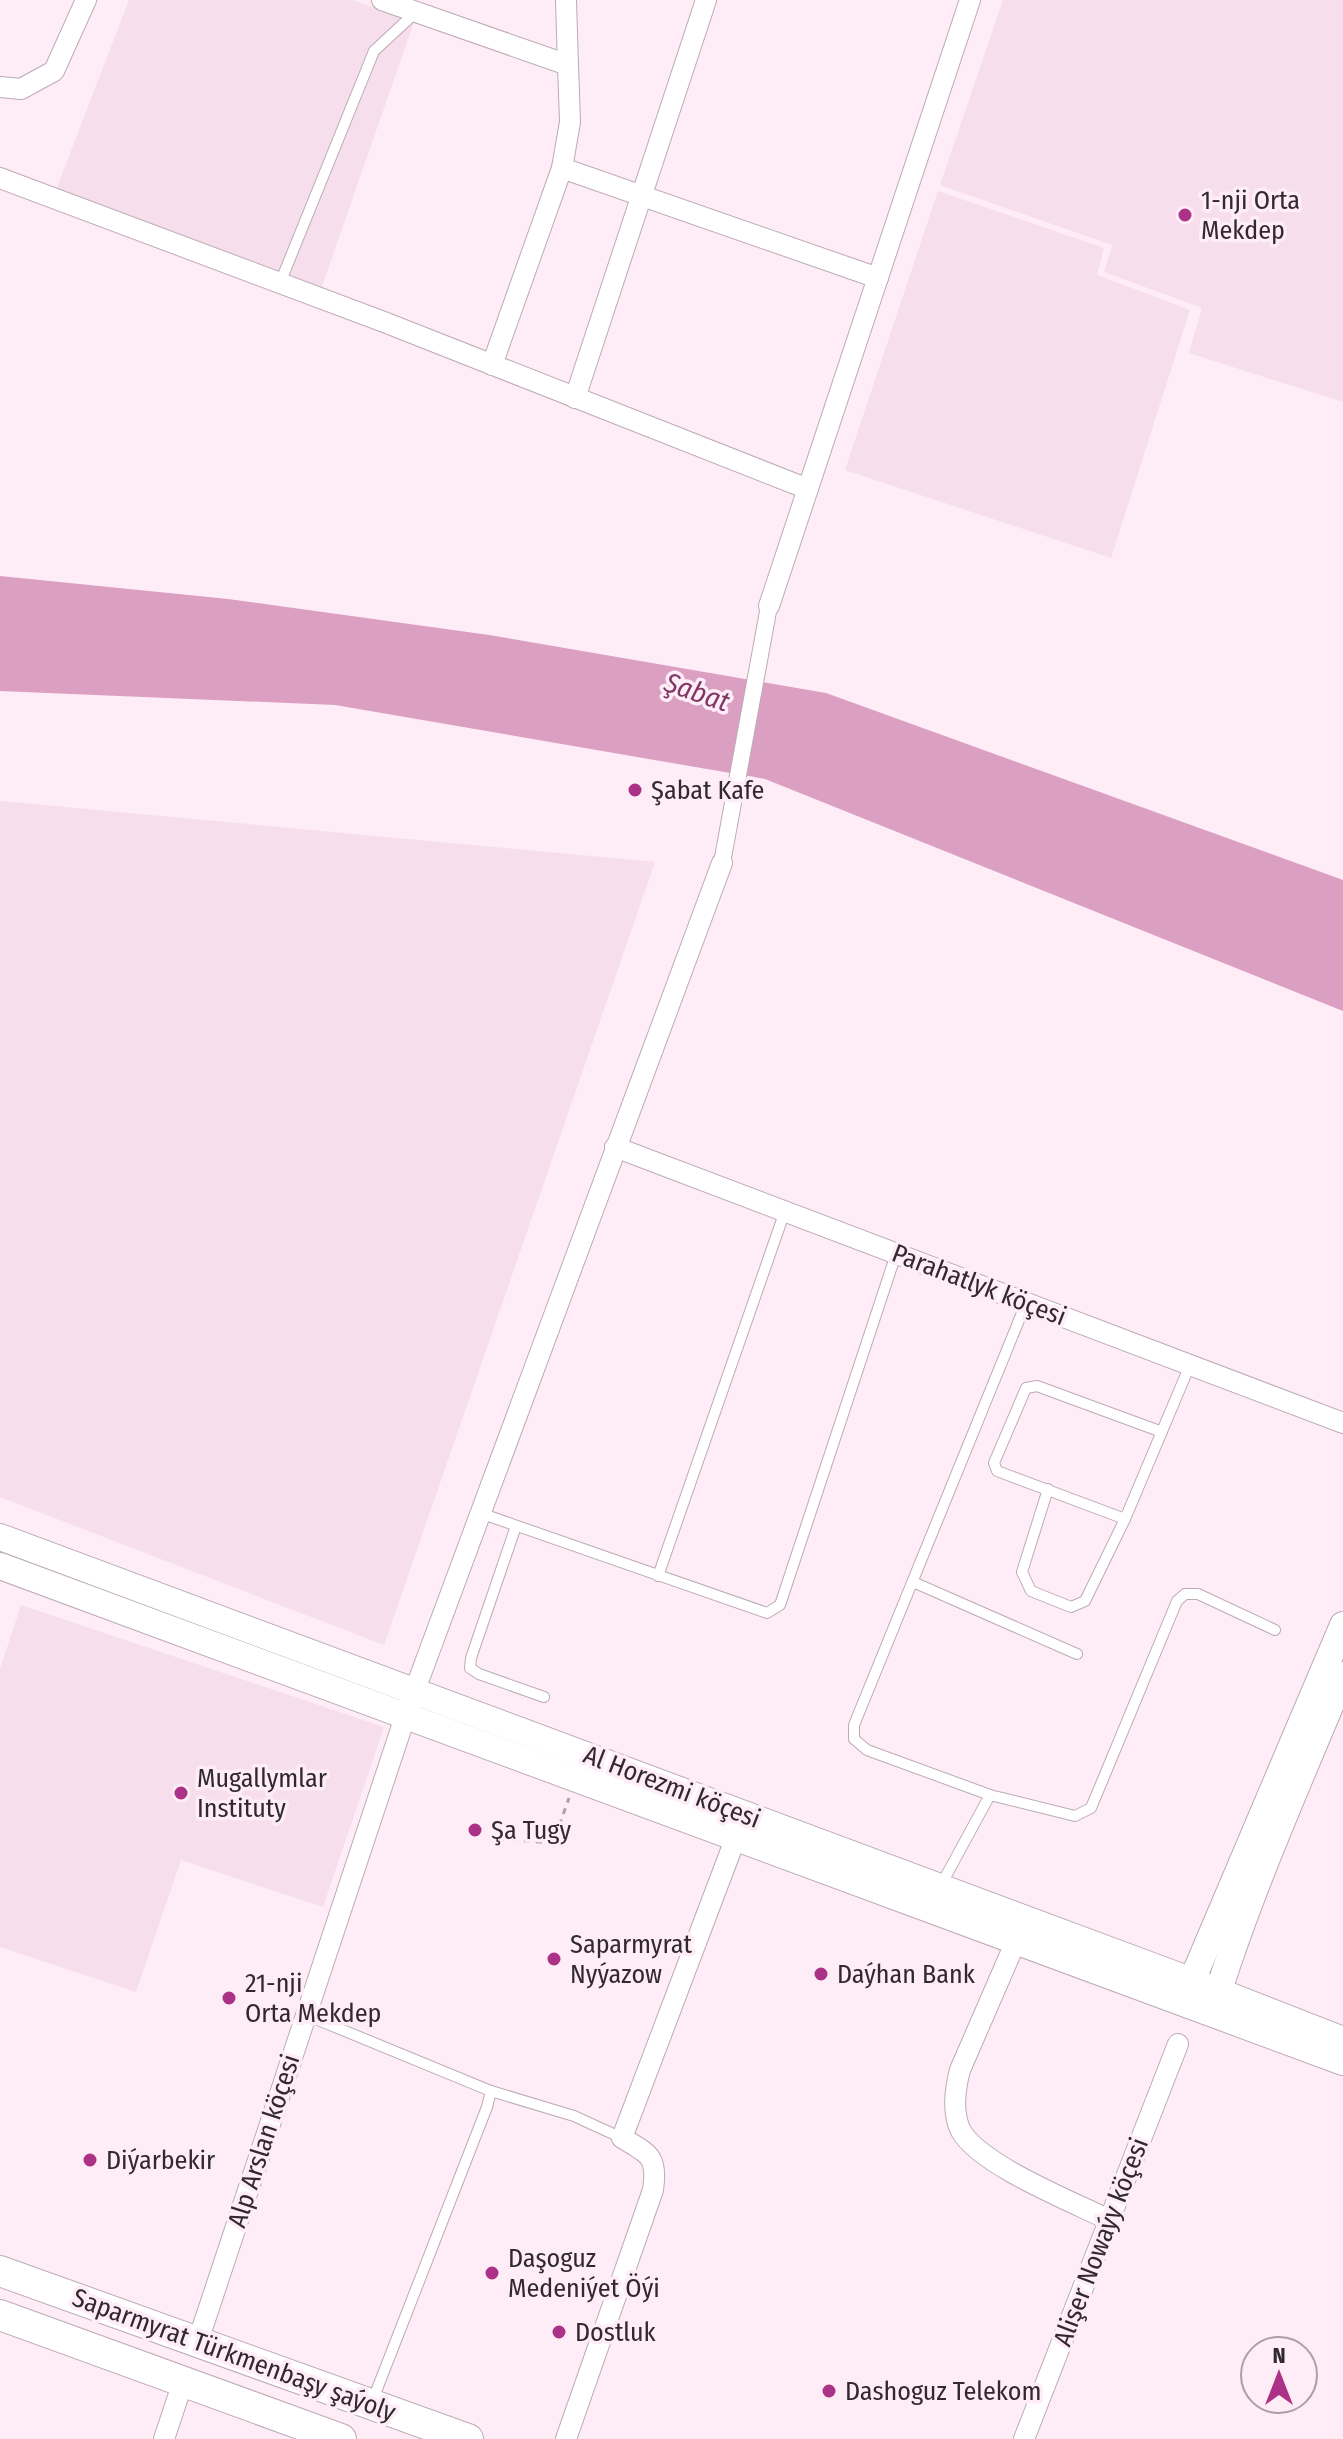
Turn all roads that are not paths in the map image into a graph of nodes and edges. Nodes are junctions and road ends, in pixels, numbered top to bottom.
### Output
1 (86, 0) edge
2 (382, 0) edge
3 (566, 0) edge
4 (706, 0) edge
5 (970, 0) edge
6 (416, 12) junction
7 (568, 65) junction
8 (0, 87) edge
9 (562, 168) junction
10 (0, 178) edge
11 (643, 195) junction
12 (878, 278) junction
13 (280, 283) junction
14 (492, 365) junction
15 (575, 398) junction
16 (808, 489) junction
17 (769, 606) joint
18 (722, 863) joint
19 (615, 1147) junction
20 (785, 1211) junction
21 (896, 1254) junction
22 (1026, 1303) junction
23 (1190, 1365) junction
24 (1343, 1423) edge
25 (1162, 1432) junction
26 (1048, 1489) junction
27 (480, 1513) junction
28 (1125, 1519) junction
29 (516, 1526) junction
30 (1, 1539) edge
31 (0, 1566) edge
32 (658, 1576) junction
33 (913, 1582) junction
34 (1343, 1625) edge
35 (1275, 1630) dead end
36 (1077, 1654) dead end
37 (1343, 1675) edge
38 (544, 1697) dead end
39 (410, 1703) junction
40 (990, 1795) junction
41 (736, 1837) junction
42 (940, 1887) junction
43 (1016, 1941) junction
44 (1188, 1992) junction
45 (1215, 2003) junction
46 (306, 2015) junction
47 (1343, 2040) edge
48 (1178, 2044) dead end
49 (1343, 2062) edge
50 (491, 2091) junction
51 (622, 2138) junction
52 (1109, 2220) junction
53 (0, 2271) edge
54 (0, 2315) edge
55 (198, 2341) junction
56 (183, 2382) junction
57 (371, 2404) junction
58 (164, 2439) edge
59 (341, 2439) edge
60 (468, 2439) edge
61 (566, 2439) edge
62 (1024, 2439) edge

1 - 8 street
2 - 6 street
3 - 7 street
4 - 11 street
5 - 12 street
6 - 7 street
6 - 13 lane
7 - 9 street
9 - 11 street
9 - 14 street
10 - 13 street
11 - 12 street
11 - 15 street
12 - 16 street
13 - 14 street
14 - 15 street
15 - 16 street
16 - 17 street
17 - 18 street
18 - 19 street, Alp Arslan köçesi
19 - 20 street, Parahatlyk köçesi
19 - 27 street, Alp Arslan köçesi
20 - 21 street, Parahatlyk köçesi
20 - 32 lane
21 - 22 street, Parahatlyk köçesi
21 - 32 lane
22 - 23 street, Parahatlyk köçesi
22 - 33 lane
23 - 24 street, Parahatlyk köçesi
23 - 25 lane
25 - 26 lane
25 - 28 lane
26 - 28 lane
26 - 28 lane
27 - 29 lane
27 - 39 street, Alp Arslan köçesi
29 - 32 lane
29 - 38 lane
30 - 39 street, Al Horezmi köçesi
31 - 39 street, Al Horezmi köçesi
33 - 36 lane
33 - 40 lane
34 - 44 street
35 - 40 lane
37 - 45 street
39 - 41 street, Al Horezmi köçesi
39 - 42 street, Al Horezmi köçesi
39 - 46 street, Alp Arslan köçesi
40 - 42 lane
41 - 43 street, Al Horezmi köçesi
41 - 51 street
42 - 44 street, Al Horezmi köçesi
43 - 44 street, Al Horezmi köçesi
43 - 52 street
44 - 45 street, Al Horezmi köçesi
45 - 47 street, Al Horezmi köçesi
45 - 49 street, Al Horezmi köçesi
46 - 50 lane
46 - 55 street, Alp Arslan köçesi
48 - 52 street, Alişer Nowaýy köçesi
50 - 51 lane
50 - 57 lane
51 - 61 street
52 - 62 street, Alişer Nowaýy köçesi
53 - 55 main road, Saparmyrat Türkmenbaşy şaýoly
54 - 56 main road, Saparmyrat Türkmenbaşy şaýoly
55 - 57 main road, Saparmyrat Türkmenbaşy şaýoly
56 - 58 street
56 - 59 main road, Saparmyrat Türkmenbaşy şaýoly
57 - 60 main road, Saparmyrat Türkmenbaşy şaýoly

